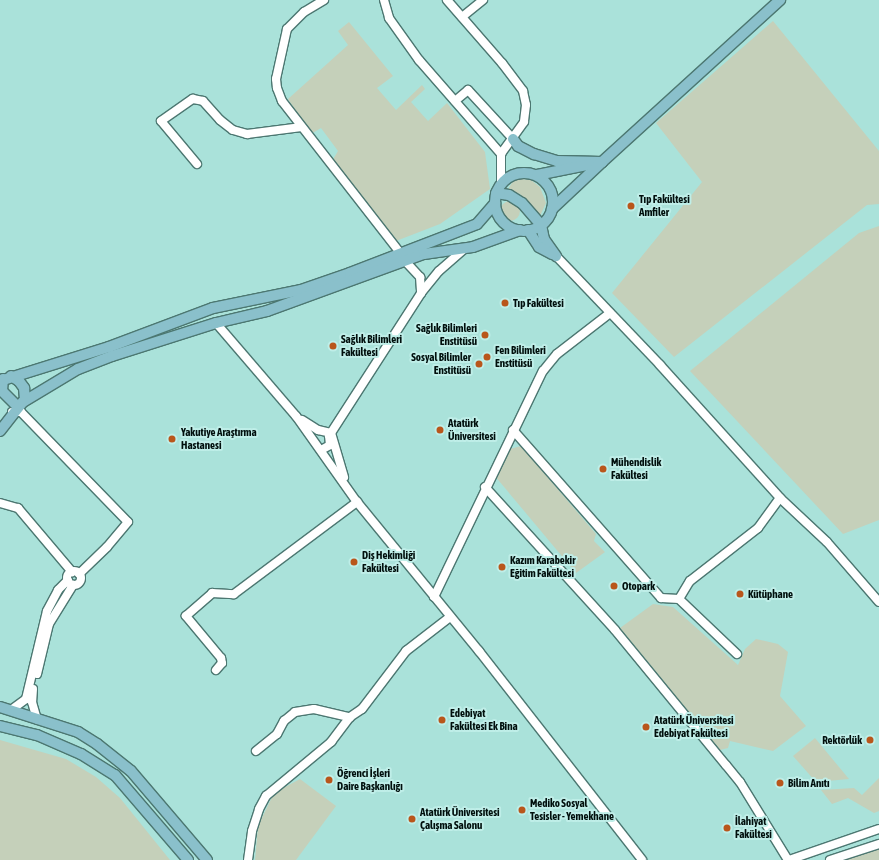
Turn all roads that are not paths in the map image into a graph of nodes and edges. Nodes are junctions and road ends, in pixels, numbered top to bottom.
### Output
1 (324, 0) edge
2 (384, 0) edge
3 (447, 0) edge
4 (483, 0) edge
5 (780, 0) edge
6 (462, 17) junction
7 (455, 101) junction
8 (302, 127) junction
9 (513, 139) junction
10 (501, 154) junction
11 (602, 162) junction
12 (197, 164) dead end
13 (537, 175) junction
14 (497, 193) junction
15 (552, 209) junction
16 (541, 225) junction
17 (524, 230) junction
18 (464, 249) junction
19 (556, 256) junction
20 (403, 258) junction
21 (422, 293) junction
22 (610, 313) junction
23 (216, 323) junction
24 (4, 379) edge
25 (19, 408) junction
26 (0, 413) edge
27 (296, 416) junction
28 (513, 430) junction
29 (0, 431) edge
30 (330, 434) junction
31 (319, 448) junction
32 (346, 484) junction
33 (486, 487) junction
34 (780, 498) junction
35 (0, 502) edge
36 (357, 502) junction
37 (76, 573) junction
38 (70, 582) junction
39 (434, 597) junction
40 (679, 599) junction
41 (879, 602) edge
42 (450, 617) junction
43 (737, 654) dead end
44 (216, 670) dead end
45 (0, 707) edge
46 (11, 710) junction
47 (350, 717) junction
48 (37, 719) junction
49 (0, 726) edge
50 (256, 751) dead end
51 (879, 829) edge
52 (879, 844) edge
53 (188, 860) edge
54 (207, 860) edge
55 (248, 860) edge
56 (642, 860) edge
57 (789, 860) edge
58 (830, 860) edge

1 - 8 street
2 - 7 street
3 - 6 street
4 - 6 street
5 - 11 main road
6 - 9 street
7 - 9 street
7 - 10 street
8 - 12 street
8 - 20 street
9 - 10 street
9 - 11 main road
10 - 14 street
11 - 13 main road
11 - 15 main road
13 - 14 main road
13 - 15 main road
14 - 16 main road
14 - 17 main road
14 - 20 main road
15 - 16 main road
16 - 17 main road
16 - 19 main road
17 - 18 main road
17 - 19 main road
18 - 20 main road
18 - 21 street
19 - 22 street
20 - 21 street
20 - 23 main road
20 - 24 main road
21 - 30 street
22 - 28 street
22 - 34 street
23 - 25 main road
23 - 27 street
24 - 25 main road
24 - 25 main road
25 - 26 main road
25 - 29 main road
25 - 37 street
27 - 30 street
27 - 31 street
28 - 33 street
28 - 40 street
30 - 31 street
30 - 32 street
31 - 32 street
32 - 36 street
33 - 39 street
33 - 57 street
34 - 40 street
34 - 41 street
35 - 37 street
36 - 39 street
36 - 44 street
37 - 38 street
37 - 38 street
38 - 46 street
38 - 48 street
39 - 42 street
40 - 43 street
42 - 47 street
42 - 56 street
45 - 46 main road
46 - 48 main road
47 - 50 street
47 - 55 street
48 - 54 main road
49 - 53 main road
51 - 57 street
52 - 58 street

